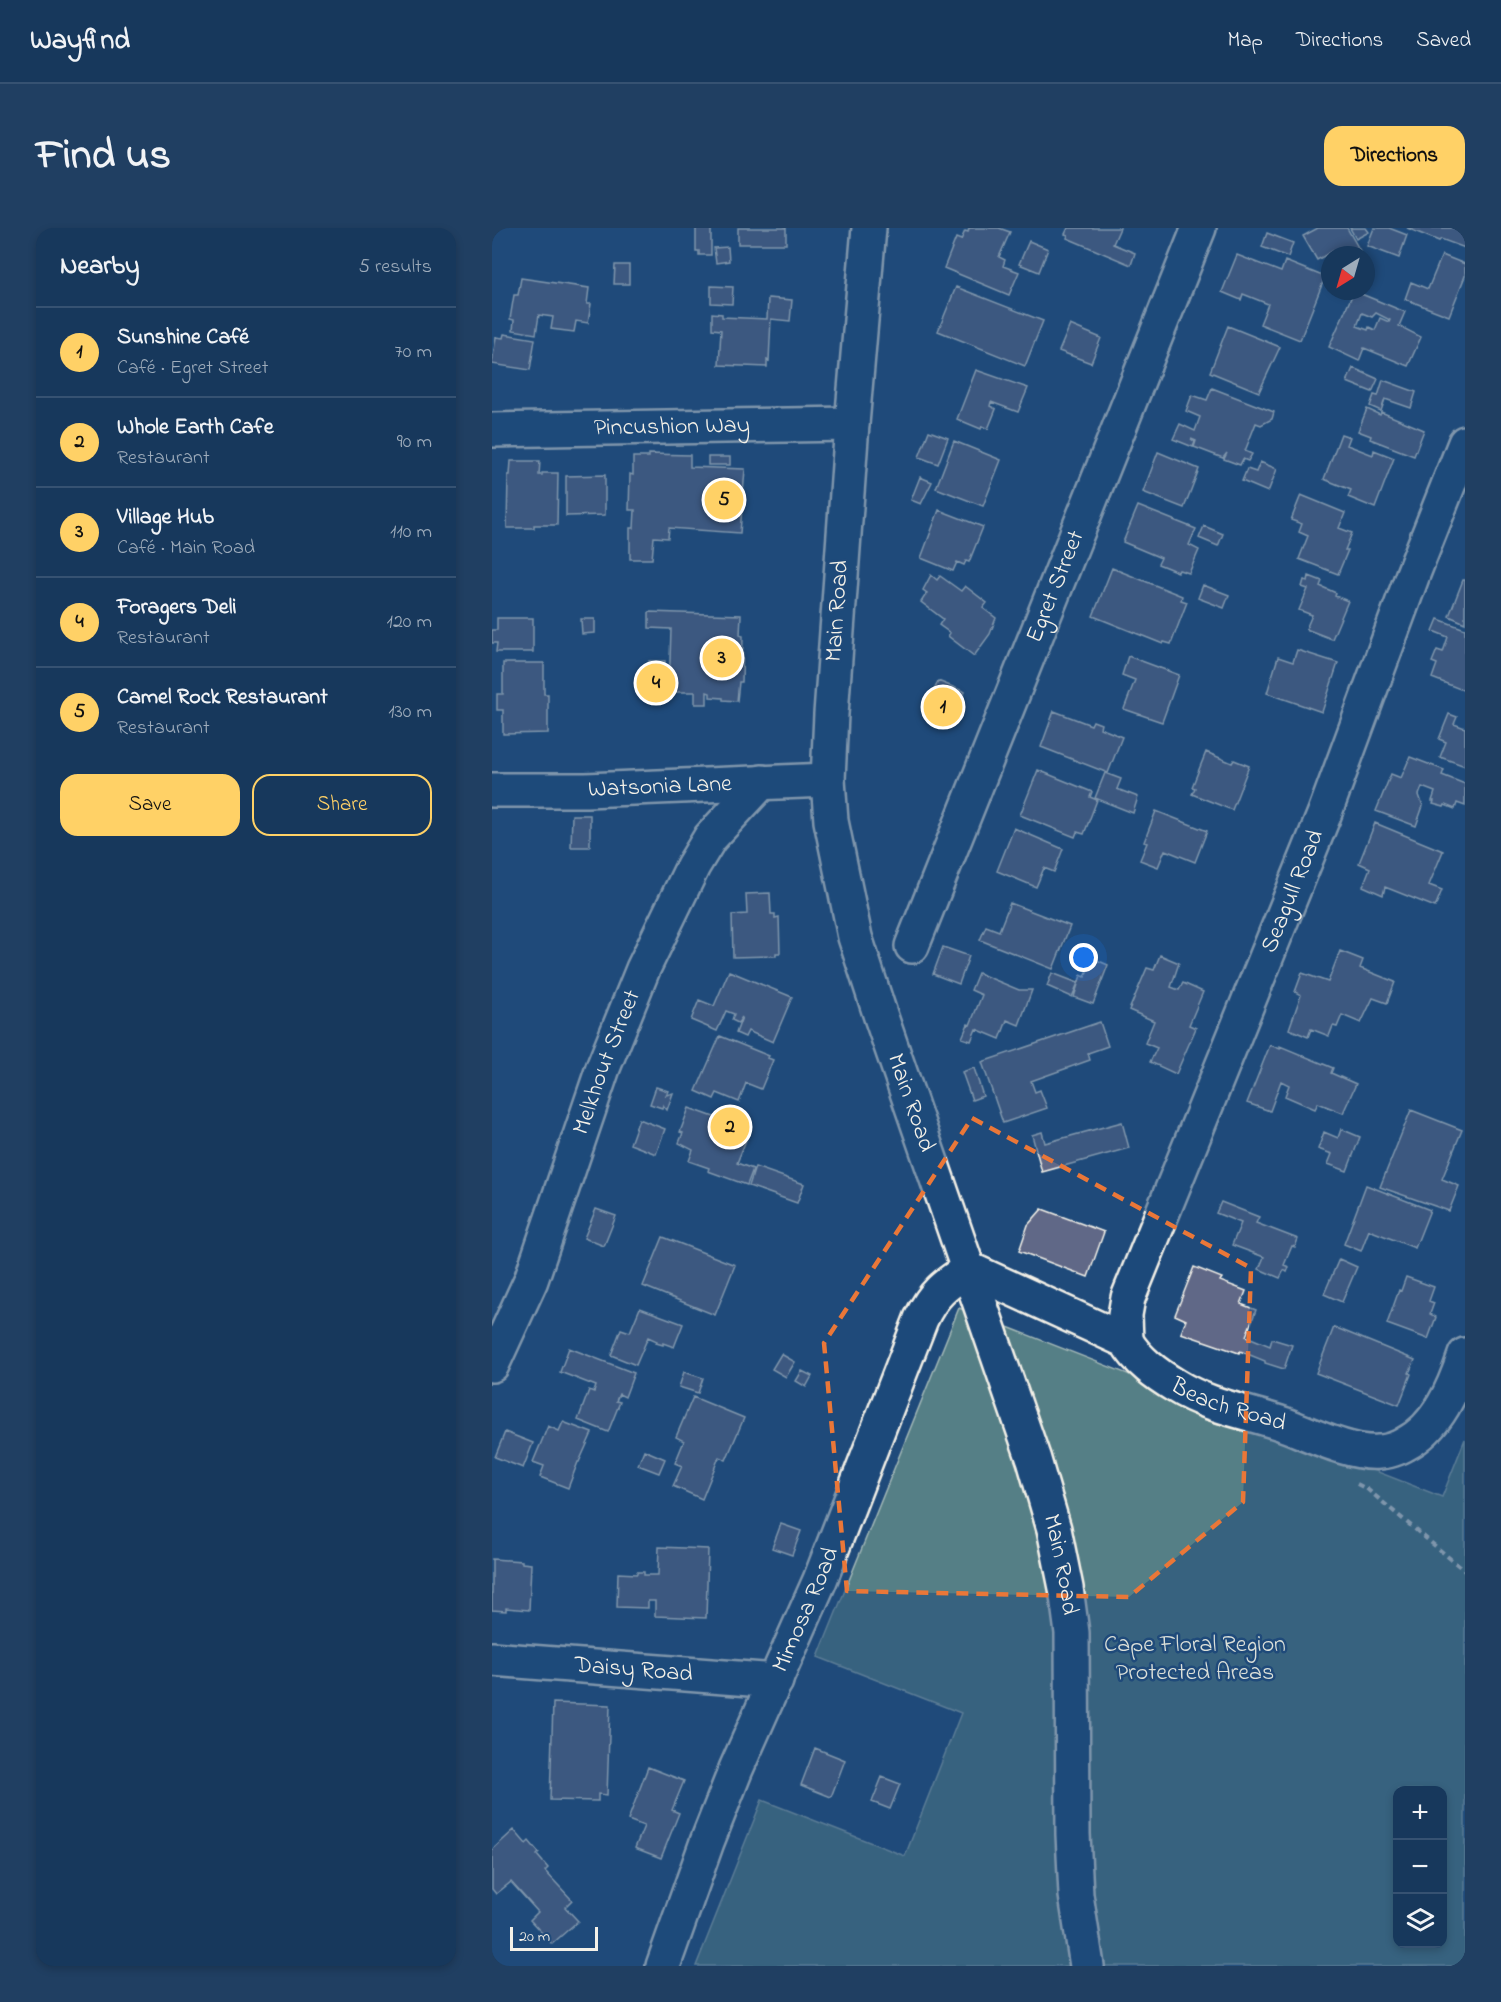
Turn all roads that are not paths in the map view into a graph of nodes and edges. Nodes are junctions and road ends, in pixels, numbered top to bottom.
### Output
1 (869, 228) edge
2 (1199, 228) edge
3 (852, 424) junction
4 (492, 430) edge
5 (1465, 443) edge
6 (828, 780) junction
7 (762, 782) junction
8 (492, 790) edge
9 (912, 946) dead end
10 (969, 1269) junction
11 (1126, 1341) junction
12 (1465, 1355) edge
13 (492, 1365) edge
14 (492, 1659) edge
15 (776, 1681) junction
16 (663, 1966) edge
17 (1087, 1966) edge

1 - 3 street, Main Road
2 - 9 street, Egret Street
3 - 4 street, Pincushion Way
3 - 6 street, Main Road
5 - 11 street, Seagull Road
6 - 7 street, Watsonia Lane
6 - 10 street, Main Road
7 - 8 street, Watsonia Lane
7 - 13 street, Melkhout Street
10 - 11 street, Beach Road
10 - 15 street, Mimosa Road
10 - 17 street, Main Road
11 - 12 street, Beach Road
14 - 15 street, Daisy Road
15 - 16 street, Mimosa Road

